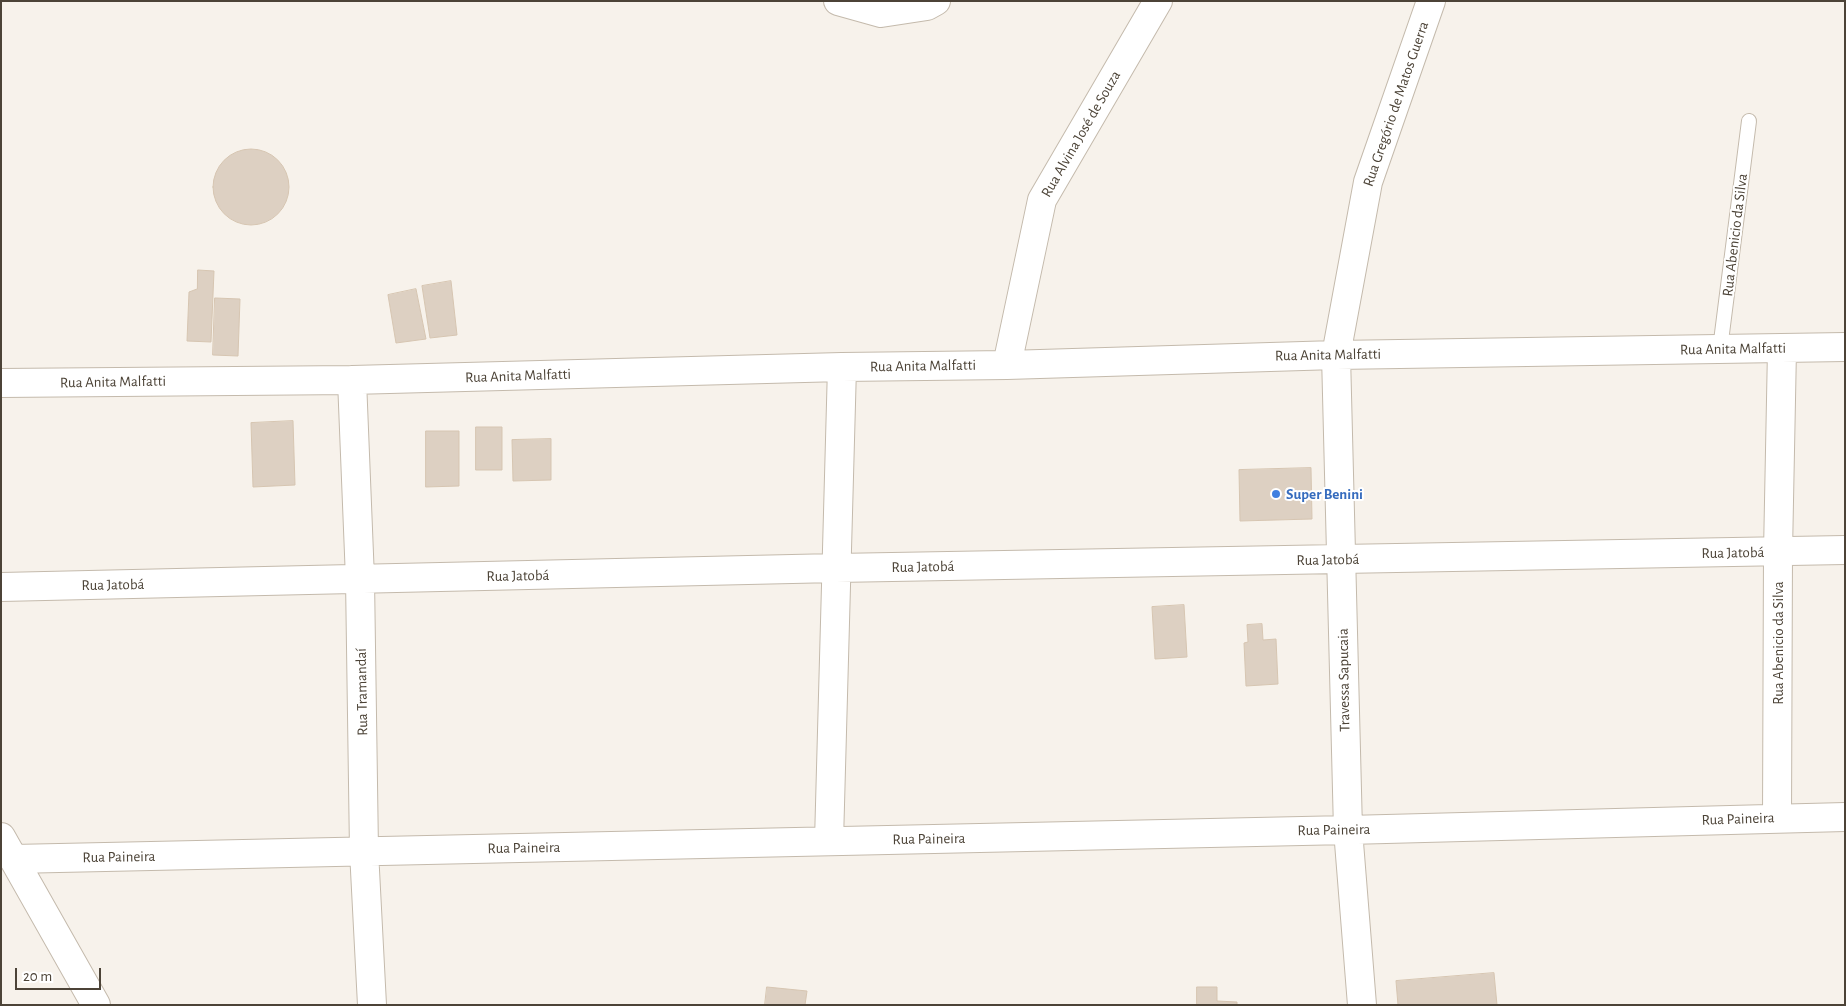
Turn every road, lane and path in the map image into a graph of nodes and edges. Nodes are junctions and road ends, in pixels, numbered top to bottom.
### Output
1 (838, 1) edge
2 (936, 1) edge
3 (1158, 1) edge
4 (1431, 1) edge
5 (1749, 121) dead end
6 (1845, 347) edge
7 (1720, 349) junction
8 (1782, 349) junction
9 (1336, 355) junction
10 (1007, 364) junction
11 (842, 367) junction
12 (352, 380) junction
13 (1, 383) edge
14 (1845, 550) edge
15 (1778, 552) junction
16 (1341, 559) junction
17 (836, 568) junction
18 (360, 579) junction
19 (1, 587) edge
20 (1845, 817) edge
21 (1777, 818) junction
22 (1348, 830) junction
23 (829, 842) junction
24 (7, 848) edge
25 (364, 851) junction
26 (96, 1005) edge
27 (372, 1005) edge
28 (1362, 1005) edge

1 - 2 street
3 - 10 street, Rua Alvina José de Souza
4 - 9 street, Rua Gregório de Matos Guerra
5 - 7 lane, Rua Abenicio da Silva
6 - 8 street, Rua Anita Malfatti
7 - 8 street, Rua Anita Malfatti
7 - 9 street, Rua Anita Malfatti
8 - 15 street, Rua Abenicio da Silva
9 - 10 street, Rua Anita Malfatti
9 - 16 street, Travessa Sapucaia
10 - 11 street, Rua Anita Malfatti
11 - 12 street, Rua Anita Malfatti
11 - 17 street
12 - 13 street, Rua Anita Malfatti
12 - 18 street, Rua Tramandaí
14 - 15 street, Rua Jatobá
15 - 16 street, Rua Jatobá
15 - 21 street, Rua Abenicio da Silva
16 - 17 street, Rua Jatobá
16 - 22 street, Travessa Sapucaia
17 - 18 street, Rua Jatobá
17 - 23 street
18 - 19 street, Rua Jatobá
18 - 25 street, Rua Tramandaí
20 - 21 street, Rua Paineira
21 - 22 street, Rua Paineira
22 - 23 street, Rua Paineira
22 - 28 street, Travessa Sapucaia
23 - 25 street, Rua Paineira
24 - 25 street, Rua Paineira
24 - 26 street
25 - 27 street, Rua Tramandaí

